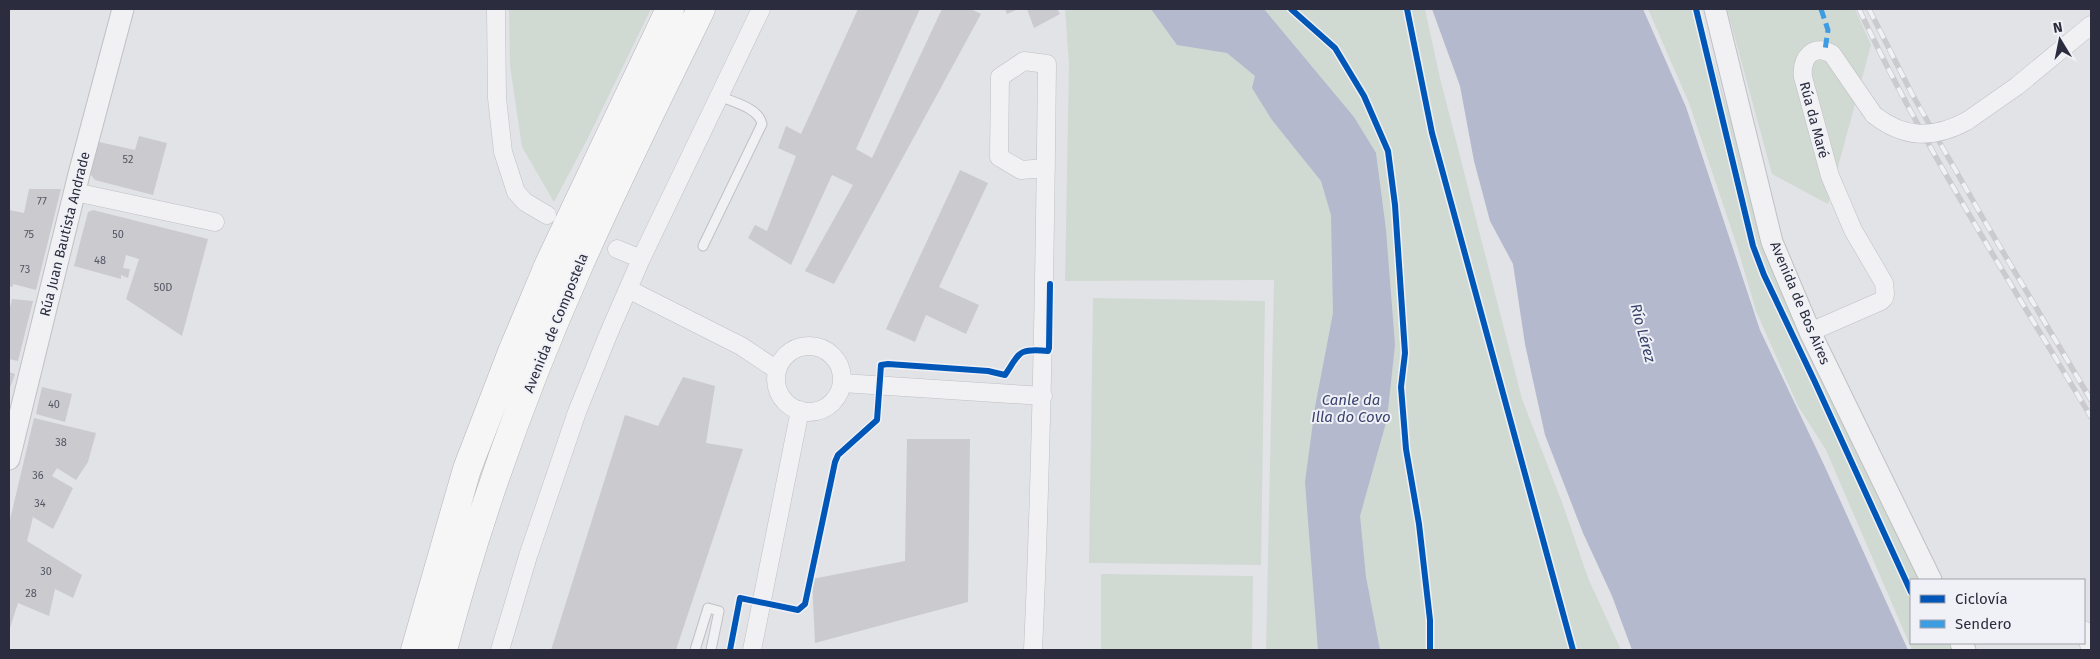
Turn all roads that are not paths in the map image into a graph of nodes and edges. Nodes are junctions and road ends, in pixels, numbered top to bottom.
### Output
1 (123, 9) edge
2 (496, 9) edge
3 (670, 9) edge
4 (701, 9) edge
5 (761, 9) edge
6 (1715, 9) edge
7 (2091, 25) edge
8 (719, 96) junction
9 (1046, 168) junction
10 (75, 192) junction
11 (547, 215) dead end
12 (214, 222) dead end
13 (703, 246) dead end
14 (617, 249) dead end
15 (641, 259) junction
16 (628, 289) junction
17 (1810, 332) junction
18 (777, 370) junction
19 (842, 383) junction
20 (1044, 396) junction
21 (800, 410) junction
22 (9, 459) edge
23 (1931, 579) edge
24 (2085, 633) edge
25 (414, 650) edge
26 (443, 650) edge
27 (500, 650) edge
28 (695, 650) edge
29 (711, 650) edge
30 (752, 650) edge
31 (1033, 650) edge
32 (2091, 650) edge

1 - 10 street, Rúa Juan Bautista Andrade
2 - 11 street
3 - 25 highway, Avenida de Compostela
4 - 26 highway, Avenida de Compostela
5 - 8 street
6 - 17 street, Avenida de Bos Aires
7 - 17 street, Rúa da Maré, bridge
8 - 13 lane
8 - 15 street
9 - 9 street
9 - 20 street
10 - 12 street
10 - 22 street, Rúa Juan Bautista Andrade
14 - 15 street
15 - 16 street
16 - 18 street
16 - 27 street
17 - 23 street, Avenida de Bos Aires
18 - 19 street
18 - 21 street
19 - 20 street
19 - 21 street
20 - 31 street
21 - 30 street
24 - 32 street
28 - 29 lane

